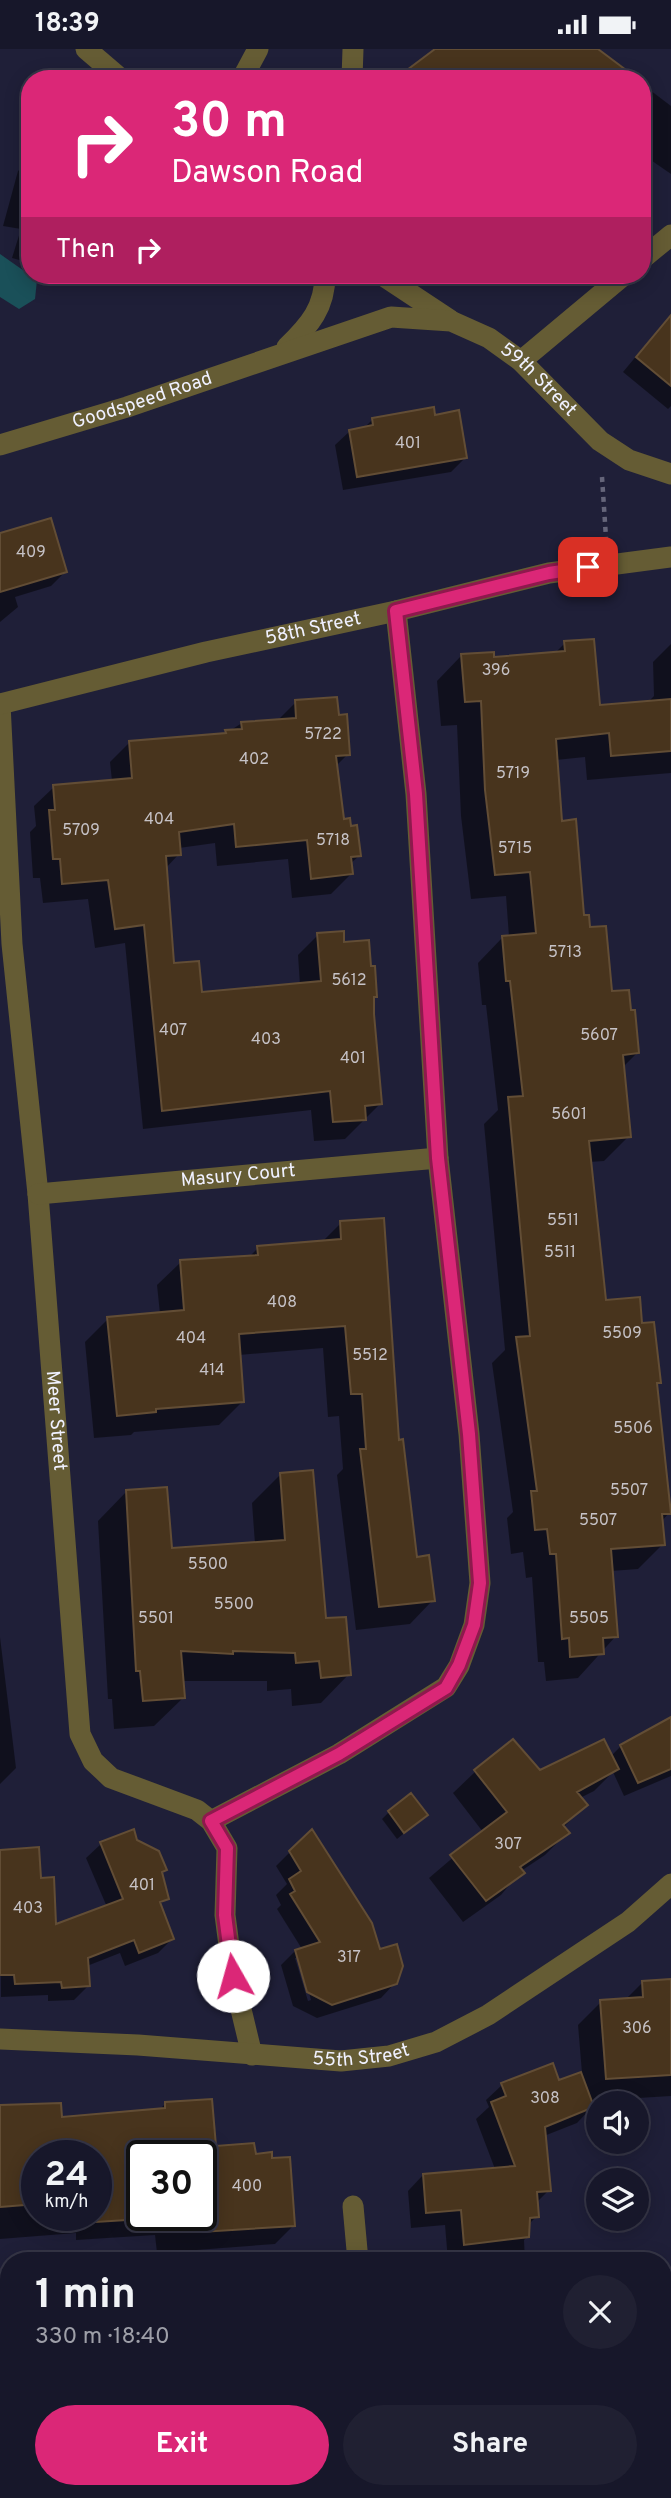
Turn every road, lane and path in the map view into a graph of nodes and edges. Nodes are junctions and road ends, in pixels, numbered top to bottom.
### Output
1 (86, 49) edge
2 (258, 49) edge
3 (353, 49) edge
4 (110, 70) edge
5 (247, 70) edge
6 (352, 70) edge
7 (671, 235) edge
8 (651, 252) edge
9 (325, 284) edge
10 (396, 284) edge
11 (613, 284) edge
12 (391, 317) joint
13 (451, 321) junction
14 (282, 352) junction
15 (521, 361) junction
16 (600, 441) junction
17 (0, 445) edge
18 (671, 474) edge
19 (671, 557) edge
20 (608, 564) junction
21 (396, 611) junction
22 (0, 704) edge
23 (438, 1158) junction
24 (38, 1194) junction
25 (211, 1821) junction
26 (671, 1884) edge
27 (0, 2039) edge
28 (252, 2055) junction
29 (353, 2206) dead end
30 (357, 2252) edge

1 - 4 street
2 - 5 street
3 - 6 street
7 - 8 street
9 - 14 street, Goodspeed Road
10 - 13 street
11 - 15 street
12 - 13 street, 59th Street
12 - 14 street, Goodspeed Road
13 - 15 street, 59th Street
14 - 17 street, Goodspeed Road
15 - 16 street, 59th Street
16 - 18 street, 59th Street
16 - 20 path
19 - 20 street, 58th Street
20 - 21 street, 58th Street
21 - 22 street, 58th Street
21 - 23 street
22 - 24 street, Meer Street
23 - 24 street, Masury Court
23 - 25 street
24 - 25 street, Meer Street
25 - 28 street
26 - 28 street, 55th Street
27 - 28 street, 55th Street
29 - 30 street

